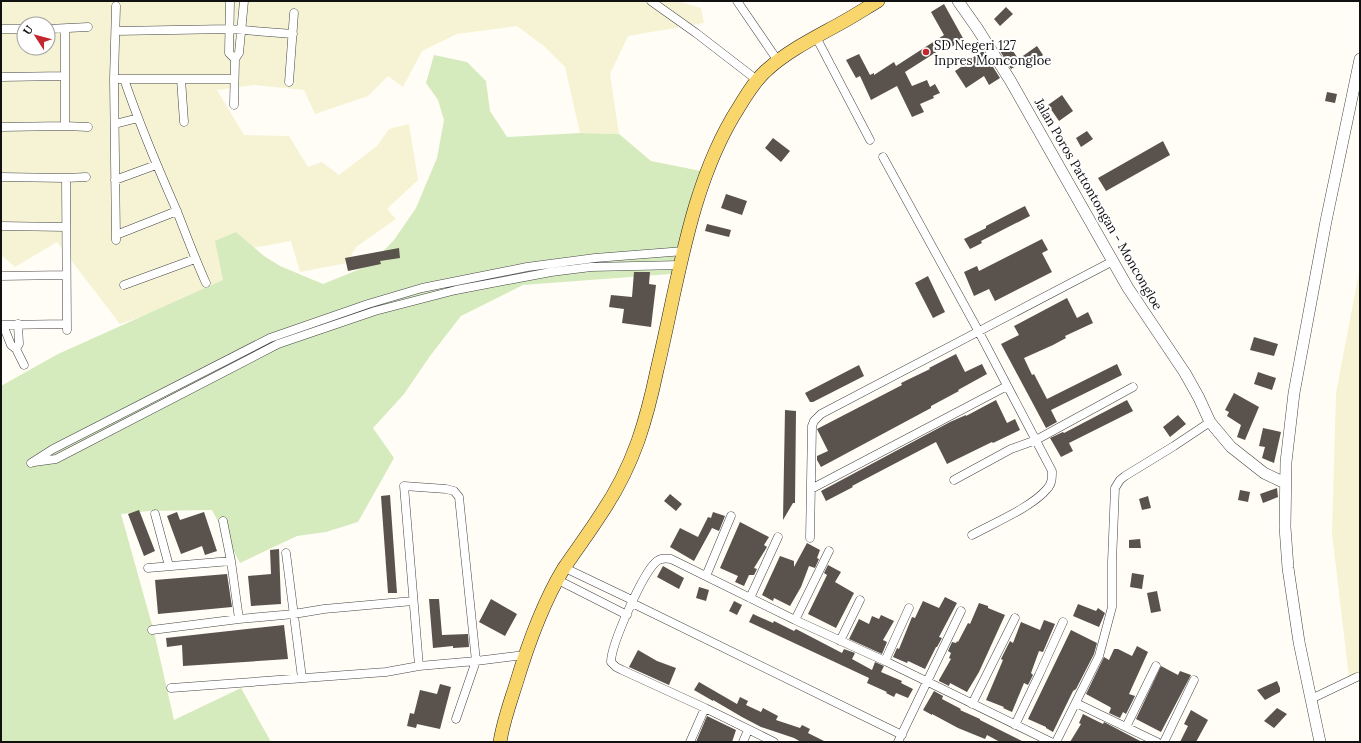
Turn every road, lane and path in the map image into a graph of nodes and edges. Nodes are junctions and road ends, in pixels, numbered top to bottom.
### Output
1 (230, 1) edge
2 (244, 1) edge
3 (651, 1) edge
4 (737, 1) edge
5 (878, 1) edge
6 (958, 1) edge
7 (116, 6) dead end
8 (294, 13) dead end
9 (88, 27) dead end
10 (1, 29) edge
11 (16, 29) edge
12 (56, 29) edge
13 (65, 29) junction
14 (230, 29) junction
15 (241, 29) junction
16 (116, 31) junction
17 (292, 34) junction
18 (816, 37) junction
19 (235, 59) junction
20 (1360, 59) edge
21 (778, 61) junction
22 (65, 76) junction
23 (1, 77) edge
24 (114, 79) junction
25 (124, 79) junction
26 (181, 79) junction
27 (234, 79) junction
28 (757, 80) junction
29 (289, 82) dead end
30 (234, 105) dead end
31 (138, 118) junction
32 (184, 122) dead end
33 (115, 124) junction
34 (65, 126) junction
35 (1, 127) edge
36 (88, 127) dead end
37 (870, 140) dead end
38 (883, 157) dead end
39 (156, 165) junction
40 (1, 177) edge
41 (86, 177) dead end
42 (66, 178) junction
43 (115, 180) junction
44 (176, 211) junction
45 (1, 226) edge
46 (66, 227) junction
47 (684, 251) junction
48 (195, 258) junction
49 (1113, 261) junction
50 (681, 265) junction
51 (66, 275) junction
52 (1, 276) edge
53 (206, 283) dead end
54 (124, 285) dead end
55 (18, 324) junction
56 (2, 325) edge
57 (979, 332) junction
58 (16, 349) junction
59 (24, 365) dead end
60 (1007, 386) junction
61 (1133, 386) dead end
62 (1210, 422) junction
63 (1036, 440) junction
64 (954, 480) dead end
65 (1285, 483) junction
66 (811, 489) junction
67 (155, 514) dead end
68 (732, 516) dead end
69 (223, 521) dead end
70 (972, 535) dead end
71 (778, 537) dead end
72 (810, 538) dead end
73 (829, 550) dead end
74 (286, 553) dead end
75 (231, 561) junction
76 (169, 566) junction
77 (148, 568) dead end
78 (565, 568) junction
79 (706, 576) junction
80 (558, 580) junction
81 (750, 598) junction
82 (860, 600) dead end
83 (413, 601) junction
84 (632, 601) junction
85 (909, 608) dead end
86 (961, 611) dead end
87 (294, 614) junction
88 (627, 615) junction
89 (1014, 618) dead end
90 (239, 619) junction
91 (795, 620) junction
92 (1063, 622) dead end
93 (152, 630) dead end
94 (840, 641) junction
95 (524, 655) junction
96 (476, 661) junction
97 (885, 661) junction
98 (419, 666) junction
99 (1156, 666) dead end
100 (1358, 677) dead end
101 (302, 678) junction
102 (1194, 680) dead end
103 (927, 682) junction
104 (171, 688) dead end
105 (1311, 699) junction
106 (1076, 703) junction
107 (972, 704) junction
108 (705, 708) junction
109 (456, 719) dead end
110 (1015, 725) junction
111 (1126, 727) junction
112 (748, 730) junction
113 (900, 738) edge
114 (500, 742) edge
115 (690, 742) edge
116 (743, 742) edge
117 (774, 742) edge
118 (1051, 742) edge
119 (1056, 742) edge
120 (1157, 742) edge
121 (1164, 742) edge
122 (1320, 742) edge

1 - 14 street
2 - 15 street
3 - 28 street
4 - 21 street
5 - 18 main road
6 - 49 street, Jalan Poros Pattontongan - Moncongloe
7 - 16 street
8 - 17 street
9 - 13 street
10 - 11 street
12 - 13 street
13 - 22 street
14 - 15 street
14 - 16 street
14 - 19 street
15 - 17 street
15 - 19 street
16 - 24 street
17 - 29 street
18 - 21 main road
18 - 37 street
19 - 27 street
20 - 65 street
21 - 28 main road
22 - 23 street
22 - 34 street
24 - 25 street
24 - 33 street
25 - 26 street
25 - 31 street
26 - 27 street
26 - 32 street
27 - 30 street
28 - 47 main road
31 - 33 street
31 - 39 street
33 - 43 street
34 - 35 street
34 - 36 street
38 - 57 street
39 - 43 street
39 - 44 street
40 - 42 street
41 - 42 street
42 - 46 street
43 - 44 street
44 - 48 street
45 - 46 street
46 - 51 street
47 - 50 main road
47 - 50 street
48 - 53 street
48 - 54 street
49 - 57 street
49 - 62 street, Jalan Poros Pattontongan - Moncongloe
50 - 78 main road
51 - 52 street
51 - 55 street
55 - 56 street
55 - 58 street
56 - 58 street
57 - 60 street
57 - 66 street
58 - 59 street
60 - 63 street
60 - 66 street
61 - 63 street
62 - 65 street, Jalan Poros Pattontongan - Moncongloe
62 - 106 street
63 - 64 street
63 - 70 street
65 - 105 street
66 - 72 street
67 - 76 street
68 - 79 street
69 - 75 street
71 - 81 street
73 - 91 street
74 - 87 street
75 - 76 street
75 - 90 street
76 - 77 street
78 - 80 main road
78 - 84 street
79 - 81 street
79 - 84 street
80 - 88 street
80 - 95 main road
81 - 91 street
82 - 94 street
83 - 87 street
83 - 96 street
83 - 98 street
84 - 88 street
84 - 113 street
85 - 97 street
86 - 103 street
87 - 90 street
87 - 101 street
88 - 108 street
89 - 107 street
90 - 93 street
91 - 94 street
92 - 110 street
94 - 97 street
95 - 96 street
95 - 114 main road
96 - 98 street
96 - 109 street
97 - 103 street
98 - 101 street
99 - 111 street
100 - 105 street
101 - 104 street
102 - 121 street
103 - 107 street
103 - 113 street
105 - 122 street
106 - 111 street
106 - 119 street
107 - 110 street
108 - 112 street
108 - 115 street
110 - 118 street
111 - 120 street
112 - 116 street
112 - 117 street

